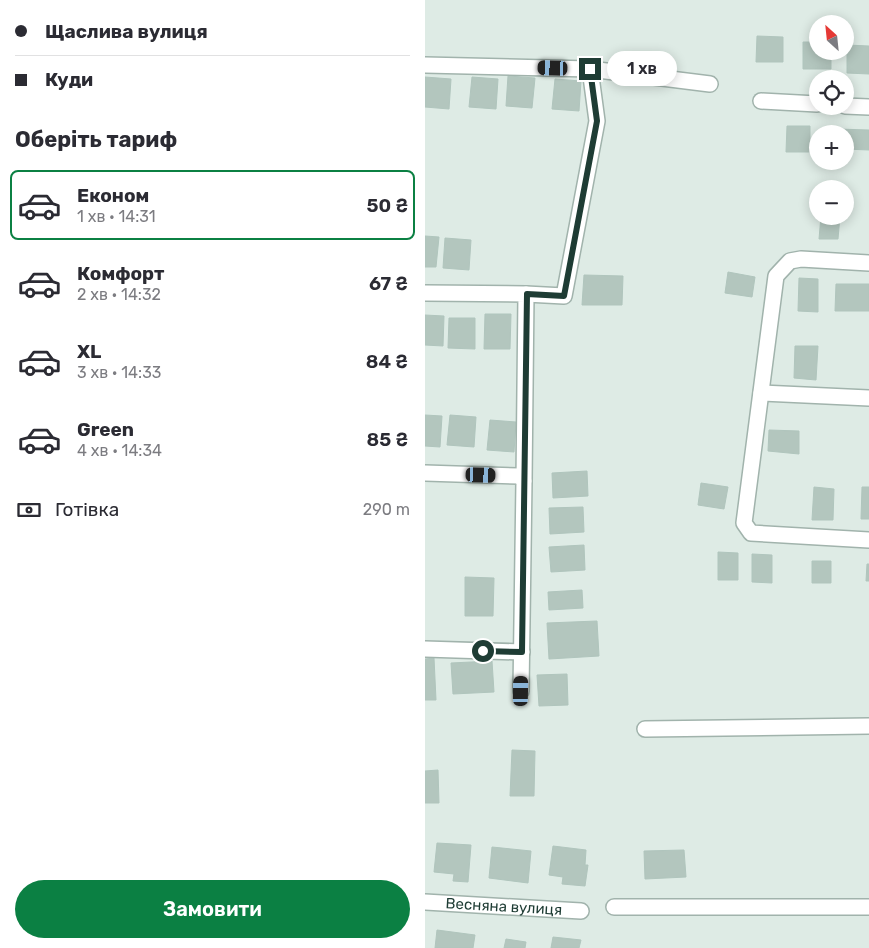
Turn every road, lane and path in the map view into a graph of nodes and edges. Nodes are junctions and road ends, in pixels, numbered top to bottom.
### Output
1 (425, 65) edge
2 (590, 69) junction
3 (711, 84) dead end
4 (761, 101) dead end
5 (809, 104) edge
6 (854, 107) edge
7 (869, 108) edge
8 (869, 263) edge
9 (425, 293) edge
10 (527, 294) junction
11 (761, 393) junction
12 (869, 398) edge
13 (425, 473) edge
14 (524, 481) junction
15 (869, 540) edge
16 (425, 649) edge
17 (522, 652) junction
18 (521, 691) dead end
19 (869, 726) edge
20 (645, 729) dead end
21 (425, 902) edge
22 (869, 906) edge
23 (615, 907) dead end
24 (581, 911) dead end

1 - 2 street
2 - 3 street
2 - 10 street
4 - 5 street
6 - 7 street
8 - 11 street
9 - 10 street
10 - 14 street
11 - 12 street
11 - 15 street
13 - 14 street
14 - 17 street
16 - 17 street
17 - 18 street
19 - 20 street
21 - 24 street, Весняна вулиця
22 - 23 street

